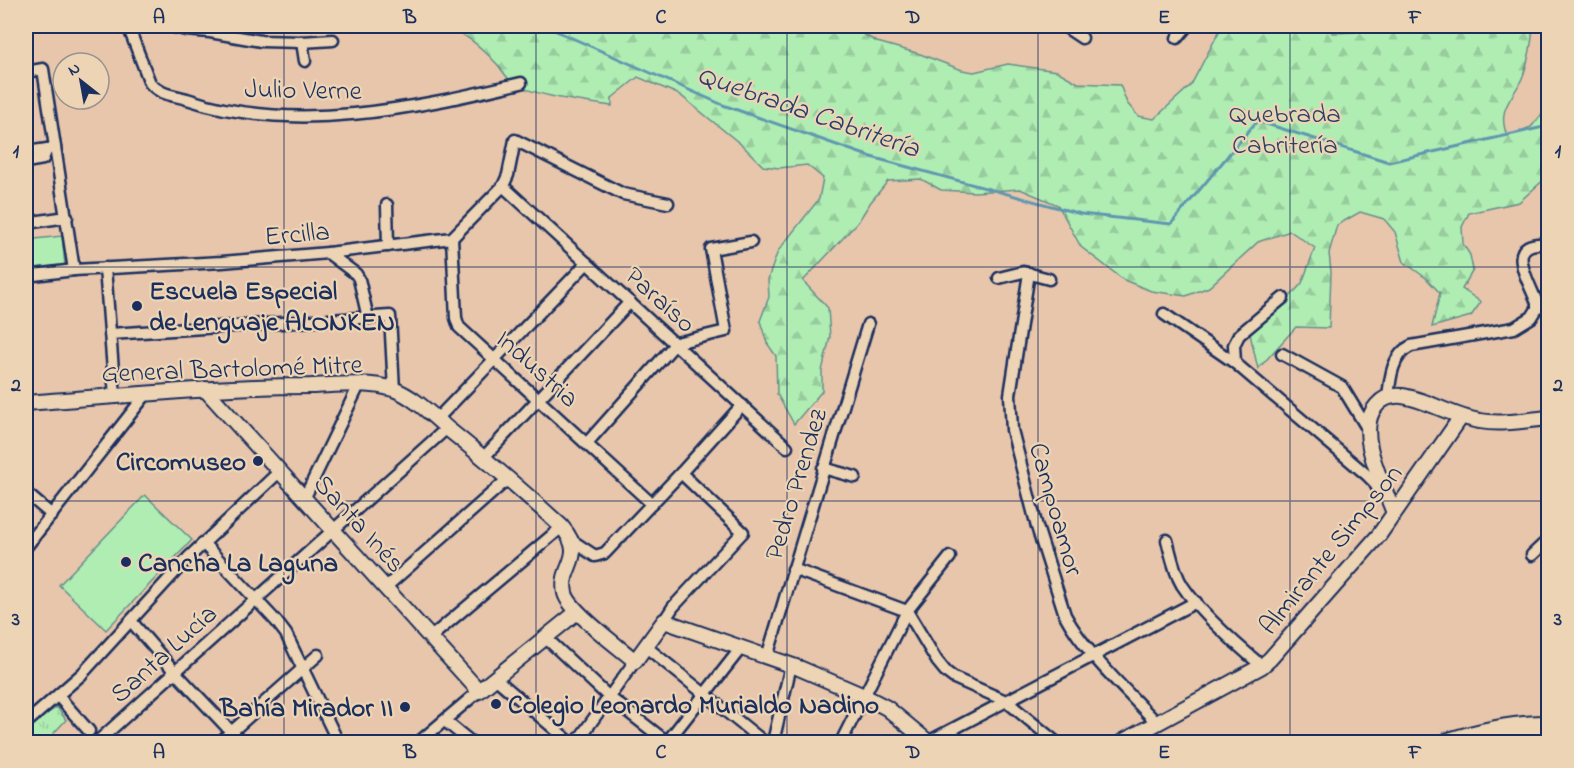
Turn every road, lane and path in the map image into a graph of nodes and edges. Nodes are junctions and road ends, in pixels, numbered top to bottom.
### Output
1 (128, 26) edge
2 (170, 26) edge
3 (1064, 26) edge
4 (1187, 26) edge
5 (1082, 38) dead end
6 (1177, 38) dead end
7 (333, 40) dead end
8 (302, 42) junction
9 (305, 61) dead end
10 (26, 72) edge
11 (521, 83) dead end
12 (51, 148) junction
13 (26, 152) edge
14 (26, 162) edge
15 (503, 186) junction
16 (668, 203) dead end
17 (387, 204) dead end
18 (67, 217) junction
19 (26, 223) edge
20 (452, 237) junction
21 (751, 242) dead end
22 (1548, 244) edge
23 (388, 246) junction
24 (328, 252) junction
25 (587, 263) junction
26 (105, 268) junction
27 (74, 270) junction
28 (1029, 273) junction
29 (26, 276) edge
30 (999, 278) dead end
31 (1049, 279) dead end
32 (1283, 298) dead end
33 (630, 302) junction
34 (1164, 314) dead end
35 (368, 318) junction
36 (868, 324) dead end
37 (111, 334) junction
38 (676, 343) junction
39 (1282, 354) dead end
40 (494, 359) junction
41 (1235, 363) junction
42 (359, 385) junction
43 (205, 389) junction
44 (394, 390) junction
45 (147, 393) junction
46 (115, 396) junction
47 (1388, 398) junction
48 (538, 399) junction
49 (26, 403) edge
50 (742, 405) junction
51 (1461, 417) junction
52 (1548, 418) edge
53 (442, 423) junction
54 (1367, 428) junction
55 (587, 443) junction
56 (787, 447) dead end
57 (484, 457) junction
58 (823, 468) junction
59 (280, 471) junction
60 (681, 473) junction
61 (855, 477) dead end
62 (509, 478) junction
63 (26, 493) edge
64 (305, 497) junction
65 (652, 504) junction
66 (52, 515) junction
67 (1392, 515) junction
68 (562, 527) junction
69 (334, 530) junction
70 (571, 540) junction
71 (1167, 540) dead end
72 (1548, 540) edge
73 (203, 543) junction
74 (26, 547) edge
75 (1532, 555) dead end
76 (950, 557) dead end
77 (793, 569) junction
78 (386, 587) junction
79 (256, 600) junction
80 (1196, 602) junction
81 (907, 610) junction
82 (577, 612) junction
83 (131, 621) junction
84 (664, 621) junction
85 (431, 637) junction
86 (546, 638) junction
87 (645, 646) junction
88 (741, 648) junction
89 (318, 655) dead end
90 (1095, 656) junction
91 (767, 657) junction
92 (635, 661) junction
93 (791, 665) junction
94 (1262, 666) junction
95 (304, 669) junction
96 (175, 672) junction
97 (495, 678) junction
98 (479, 691) junction
99 (705, 694) junction
100 (58, 696) junction
101 (864, 696) junction
102 (609, 697) junction
103 (1006, 701) junction
104 (445, 721) junction
105 (26, 723) edge
106 (1158, 724) junction
107 (1548, 725) edge
108 (89, 730) dead end
109 (225, 739) edge
110 (1548, 741) edge
111 (98, 742) edge
112 (241, 742) edge
113 (336, 742) edge
114 (419, 742) edge
115 (471, 742) edge
116 (570, 742) edge
117 (577, 742) edge
118 (667, 742) edge
119 (764, 742) edge
120 (773, 742) edge
121 (841, 742) edge
122 (928, 742) edge
123 (1056, 742) edge
124 (1122, 742) edge
125 (1449, 742) edge
126 (1501, 742) edge

1 - 11 street, Julio Verne
2 - 8 street
3 - 5 street
4 - 6 street
7 - 8 street
8 - 9 street
10 - 12 street
12 - 13 street
12 - 14 street
12 - 18 street
15 - 16 street
15 - 20 street
15 - 25 street, Paraíso
17 - 23 street
18 - 19 street
18 - 27 street
20 - 23 street, Ercilla
20 - 40 street, Industria
21 - 38 street
22 - 47 street
23 - 24 street, Ercilla
24 - 26 street, Ercilla
24 - 35 street
25 - 33 street, Paraíso
25 - 40 street, Santa Lucía
26 - 27 street, Ercilla
26 - 37 street
27 - 29 street, Ercilla
28 - 30 street
28 - 31 street
28 - 90 street, Campoamor
32 - 41 street
33 - 38 street, Paraíso
33 - 48 street
34 - 41 street
35 - 37 street
35 - 44 street
36 - 58 street, Pedro Prendez
37 - 46 street
38 - 50 street, Paraíso
38 - 55 street
39 - 54 street
40 - 48 street, Industria
40 - 53 street, Santa Lucía
41 - 67 street
42 - 43 street, General Bartolomé Mitre
42 - 44 street, General Bartolomé Mitre
42 - 64 street
43 - 45 street, General Bartolomé Mitre
43 - 59 street, Santa Inés
44 - 53 street, General Bartolomé Mitre
45 - 46 street, General Bartolomé Mitre
45 - 66 street
46 - 49 street, General Bartolomé Mitre
47 - 51 street
47 - 54 street
48 - 55 street, Industria
48 - 57 street
50 - 56 street, Paraíso
50 - 60 street
51 - 52 street
51 - 67 street, Almirante Simpson
53 - 57 street, General Bartolomé Mitre
53 - 69 street, Santa Lucía
54 - 67 street
55 - 65 street, Industria
57 - 62 street, General Bartolomé Mitre
58 - 61 street
58 - 77 street, Pedro Prendez
59 - 64 street, Santa Inés
59 - 73 street
60 - 65 street
60 - 84 street
62 - 68 street, General Bartolomé Mitre
62 - 78 street
63 - 66 street
64 - 69 street, Santa Inés
65 - 70 street, General Bartolomé Mitre
66 - 74 street
67 - 94 street, Almirante Simpson
68 - 70 street, General Bartolomé Mitre
68 - 85 street
69 - 78 street, Santa Inés
69 - 79 street, Santa Lucía
70 - 82 street
71 - 80 street
72 - 75 street
73 - 79 street
73 - 83 street
76 - 81 street
77 - 81 street
77 - 91 street, Pedro Prendez
78 - 85 street, Santa Inés
79 - 95 street
79 - 96 street, Santa Lucía
80 - 90 street
80 - 94 street
81 - 101 street
81 - 103 street
82 - 86 street
82 - 92 street
83 - 96 street
83 - 100 street
84 - 87 street
84 - 88 street
85 - 98 street, Santa Inés
86 - 97 street
86 - 102 street
87 - 92 street
87 - 99 street
88 - 91 street
88 - 99 street
89 - 95 street
90 - 103 street
90 - 106 street, Campoamor
91 - 93 street
92 - 102 street
93 - 101 street
93 - 120 street
94 - 106 street, Almirante Simpson
95 - 109 street
95 - 113 street
96 - 109 street
96 - 111 street, Santa Lucía
97 - 98 street
97 - 116 street
98 - 104 street
99 - 118 street
99 - 119 street
100 - 105 street
100 - 108 street
101 - 121 street
101 - 122 street
102 - 117 street
102 - 118 street
103 - 122 street
103 - 123 street
104 - 114 street
104 - 115 street
106 - 124 street, Almirante Simpson
107 - 125 highway
109 - 112 street
110 - 126 highway

